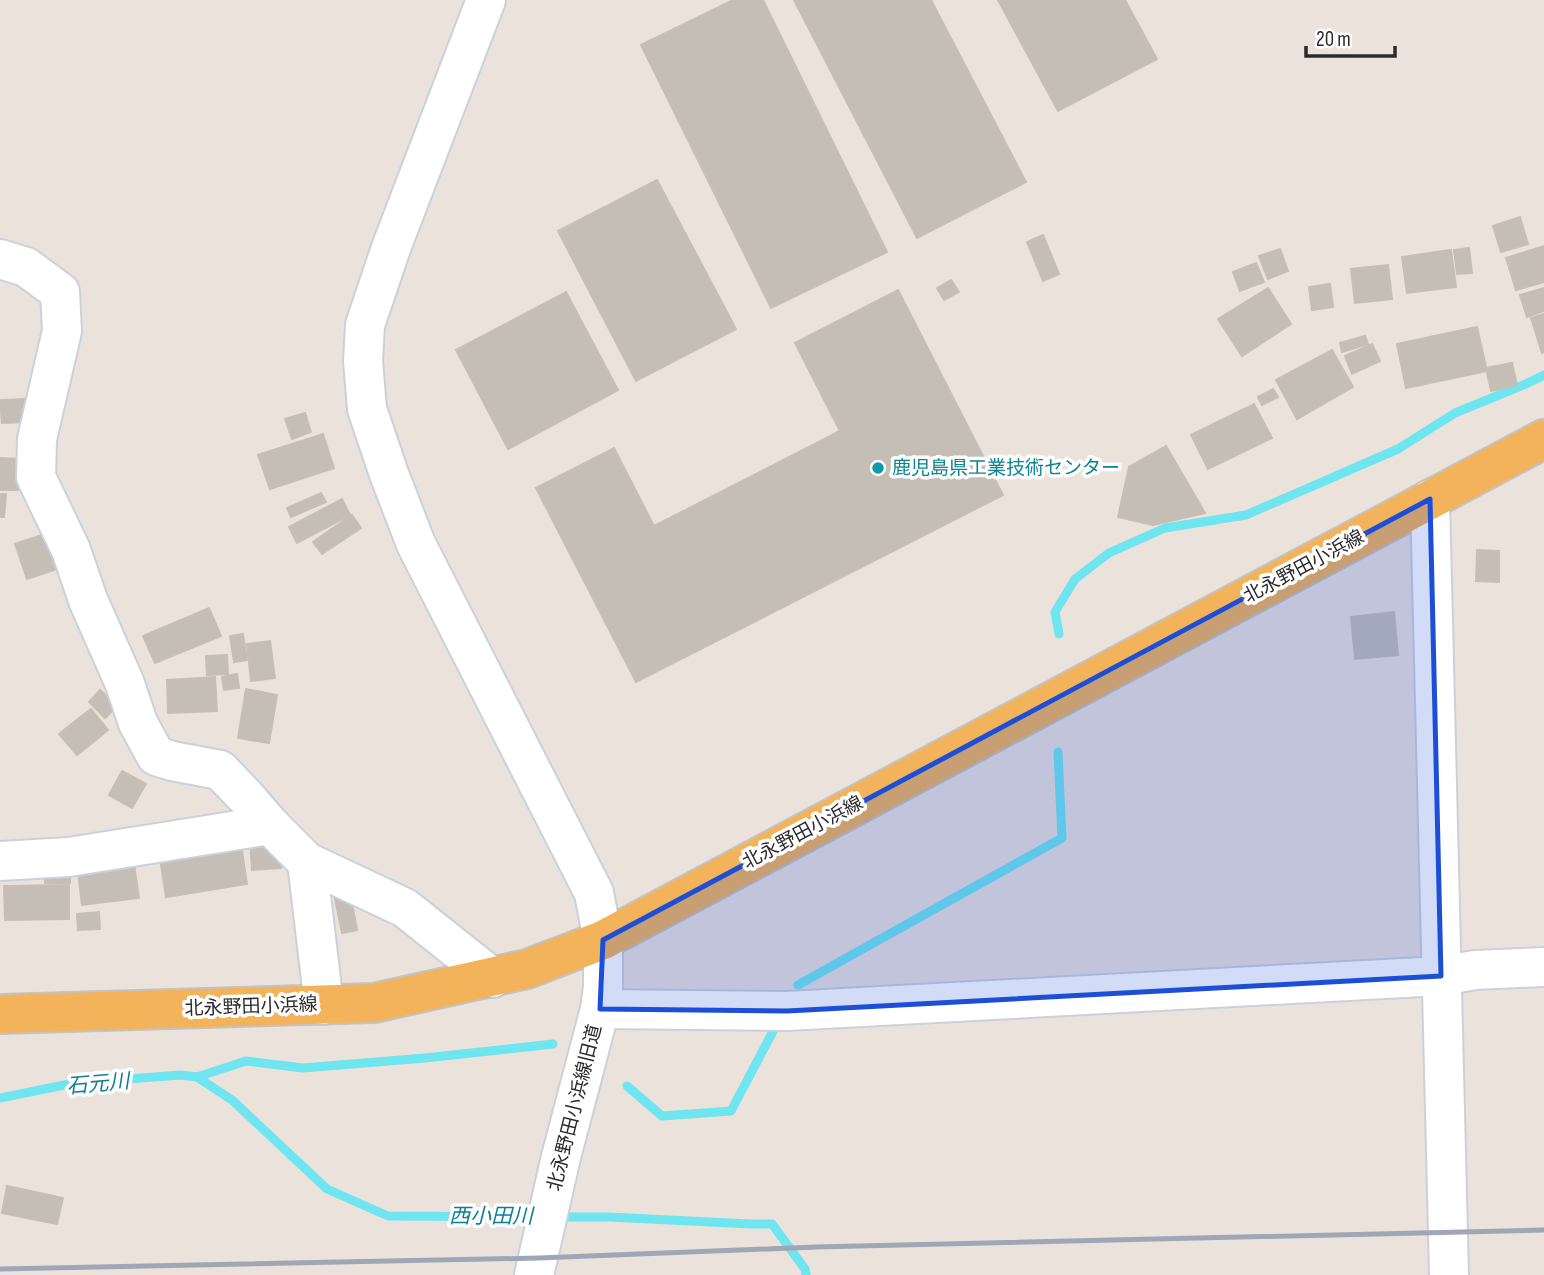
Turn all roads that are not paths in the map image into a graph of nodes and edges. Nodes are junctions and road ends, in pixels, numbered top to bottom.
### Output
1 (486, 0) edge
2 (0, 260) edge
3 (1544, 439) edge
4 (1430, 499) junction
5 (270, 825) junction
6 (0, 861) edge
7 (307, 862) junction
8 (603, 940) junction
9 (1544, 968) edge
10 (1441, 976) junction
11 (493, 978) junction
12 (324, 1005) junction
13 (600, 1009) junction
14 (0, 1014) edge
15 (538, 1259) edge
16 (1449, 1275) edge

1 - 8 street, 北永野田小浜線旧道
2 - 5 street
3 - 4 main road, 北永野田小浜線
4 - 8 main road, 北永野田小浜線
4 - 10 street
5 - 6 street
5 - 7 street
7 - 11 street
7 - 12 street
8 - 11 main road, 北永野田小浜線
8 - 13 street, 北永野田小浜線旧道
9 - 10 street
10 - 13 street
10 - 16 street
11 - 12 main road, 北永野田小浜線
12 - 14 main road, 北永野田小浜線
13 - 15 street, 北永野田小浜線旧道

